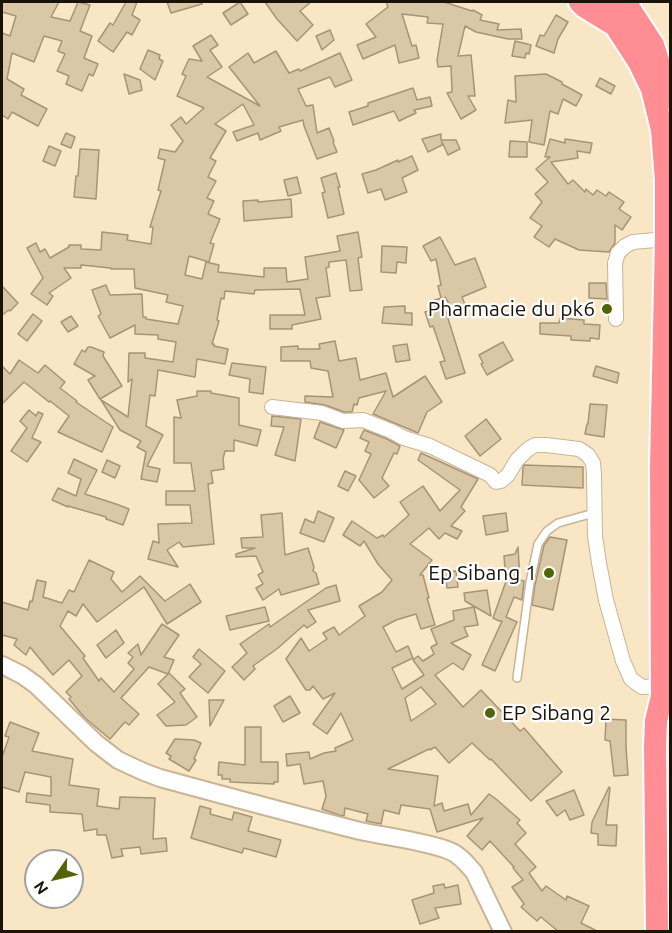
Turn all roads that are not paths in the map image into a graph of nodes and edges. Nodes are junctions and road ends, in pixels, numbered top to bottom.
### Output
1 (580, 2) edge
2 (600, 2) edge
3 (625, 2) edge
4 (617, 27) junction
5 (670, 98) edge
6 (666, 239) junction
7 (616, 319) dead end
8 (272, 407) dead end
9 (594, 513) junction
10 (2, 665) edge
11 (517, 678) dead end
12 (661, 691) junction
13 (670, 751) edge
14 (670, 857) edge
15 (657, 925) edge
16 (502, 932) edge

1 - 4 highway
2 - 4 highway
3 - 5 highway
4 - 6 highway
6 - 7 street
6 - 12 highway
8 - 9 street
9 - 11 lane
9 - 12 street
10 - 16 street
12 - 13 highway
12 - 15 highway
14 - 15 highway

